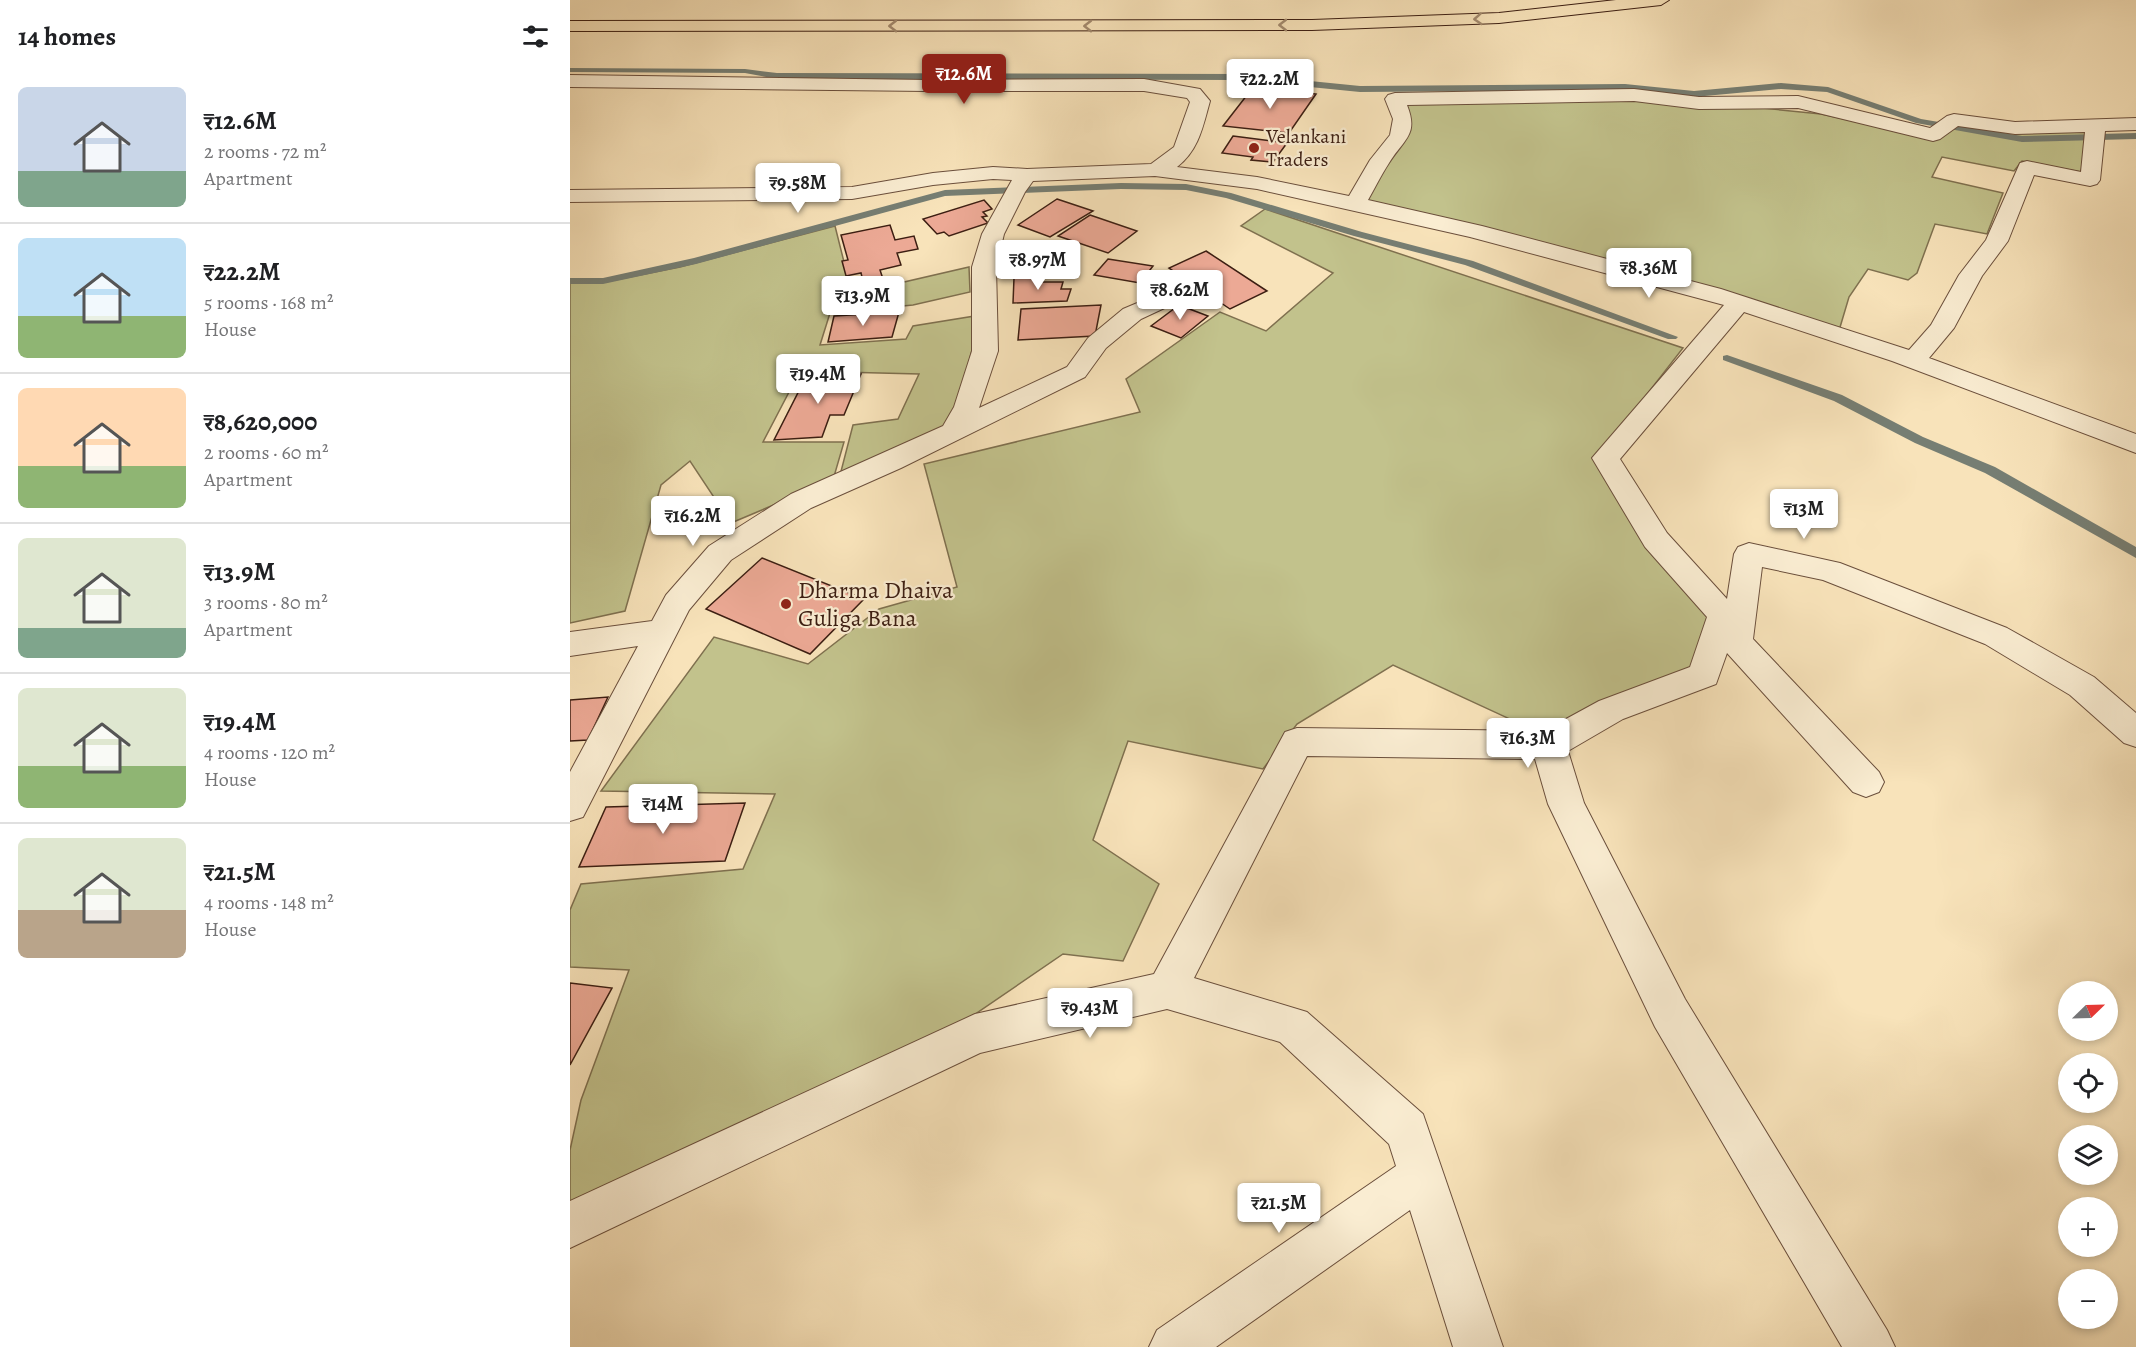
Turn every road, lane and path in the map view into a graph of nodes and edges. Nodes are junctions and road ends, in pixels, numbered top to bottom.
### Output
1 (1661, 0) edge
2 (570, 26) edge
3 (570, 81) edge
4 (2136, 124) edge
5 (2096, 133) junction
6 (1155, 170) junction
7 (1027, 175) junction
8 (570, 196) edge
9 (1355, 204) junction
10 (1180, 292) dead end
11 (1739, 303) junction
12 (1913, 361) junction
13 (954, 431) junction
14 (2136, 444) edge
15 (663, 631) junction
16 (570, 645) edge
17 (2136, 733) edge
18 (1549, 746) junction
19 (1866, 782) dead end
20 (570, 806) edge
21 (1167, 990) junction
22 (1422, 1175) junction
23 (570, 1226) edge
24 (1174, 1347) edge
25 (1478, 1347) edge
26 (1869, 1347) edge

1 -> 2 highway
3 - 6 street
4 - 5 street
5 - 9 street
5 - 12 street
6 - 7 street
6 - 9 street
7 - 8 street
7 - 13 street
9 - 11 street
10 - 13 street
11 - 12 street
11 - 18 street
12 - 14 street
13 - 15 street
15 - 16 street
15 - 20 street
17 - 19 street
18 - 21 street
18 - 26 street
21 - 22 street
21 - 23 street
22 - 24 street
22 - 25 street

